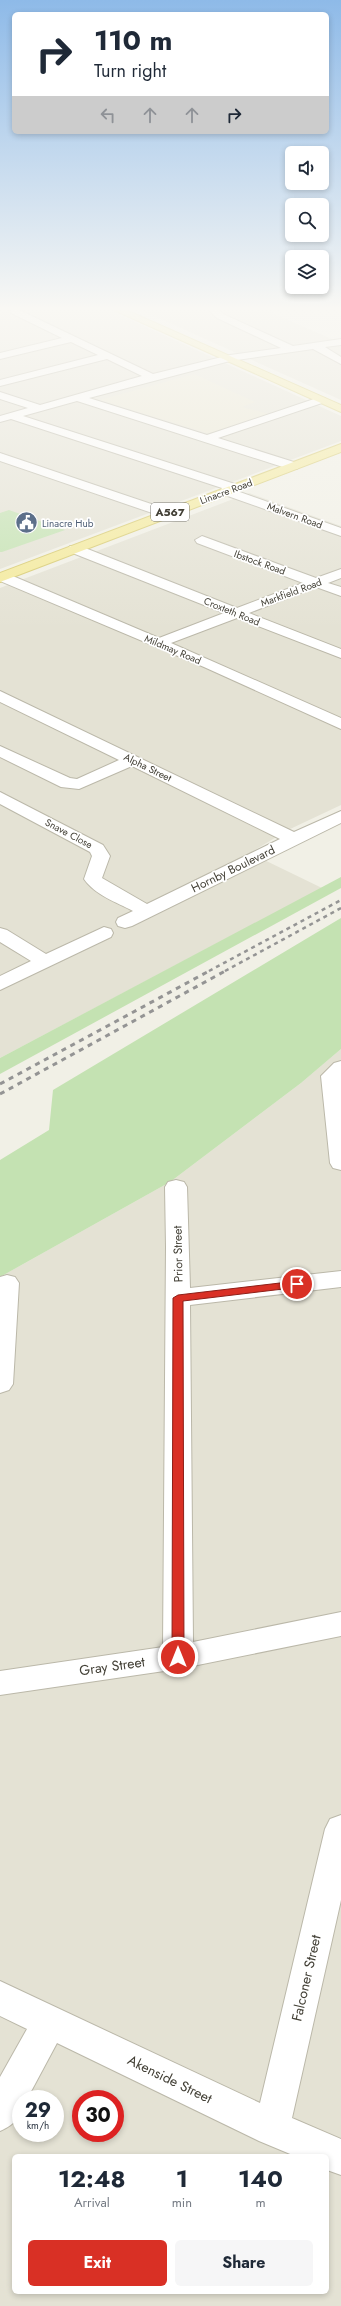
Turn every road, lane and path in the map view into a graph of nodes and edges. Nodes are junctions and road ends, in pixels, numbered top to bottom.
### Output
1 (17, 415) edge
2 (133, 415) edge
3 (277, 415) edge
4 (12, 416) junction
5 (0, 419) edge
6 (208, 438) junction
7 (341, 447) edge
8 (0, 457) edge
9 (293, 466) junction
10 (230, 489) junction
11 (165, 513) junction
12 (341, 532) edge
13 (202, 540) dead end
14 (75, 549) junction
15 (341, 573) edge
16 (2, 578) edge
17 (316, 583) junction
18 (341, 592) edge
19 (236, 612) junction
20 (158, 643) junction
21 (341, 654) edge
22 (0, 696) edge
23 (341, 724) edge
24 (0, 751) edge
25 (133, 760) junction
26 (0, 797) edge
27 (341, 816) edge
28 (294, 839) junction
29 (146, 911) junction
30 (125, 922) dead end
31 (104, 933) dead end
32 (0, 934) edge
33 (45, 962) junction
34 (0, 984) edge
35 (341, 1067) edge
36 (341, 1158) edge
37 (176, 1187) dead end
38 (341, 1279) edge
39 (7, 1283) dead end
40 (178, 1298) junction
41 (0, 1384) edge
42 (341, 1624) edge
43 (178, 1657) junction
44 (0, 1683) edge
45 (341, 1829) edge
46 (0, 1998) edge
47 (50, 2022) junction
48 (0, 2113) edge
49 (272, 2128) junction
50 (341, 2158) edge

1 - 4 street
2 - 6 street
3 - 6 street
4 - 5 street
4 - 10 street, Malvern Road
6 - 9 street
7 - 9 main road, Linacre Road / A567
8 - 11 street
9 - 10 main road, Linacre Road / A567
10 - 11 main road, Linacre Road / A567
10 - 12 street, Malvern Road
11 - 14 main road, Linacre Road / A567
13 - 17 street, Ibstock Road
14 - 16 main road, Linacre Road / A567
14 - 19 street, Croxteth Road
15 - 17 street, Markfield Road
16 - 20 street, Mildmay Road
17 - 18 street, Ibstock Road
17 - 19 street, Markfield Road
19 - 20 street, Markfield Road
19 - 21 street, Croxteth Road
20 - 23 street, Mildmay Road
22 - 25 street, Alpha Street
24 - 25 street
25 - 28 street, Alpha Street
26 - 29 street, Snave Close
27 - 28 street, Hornby Boulevard
28 - 29 street, Hornby Boulevard
29 - 30 street, Hornby Boulevard
31 - 33 street
32 - 33 street
33 - 34 street
35 - 36 street
37 - 40 street, Prior Street
38 - 40 street
39 - 41 street
40 - 43 street, Prior Street
42 - 43 street, Gray Street
43 - 44 street, Gray Street
45 - 49 street, Falconer Street
46 - 47 street, Akenside Street
47 - 48 street
47 - 49 street, Akenside Street
49 - 50 street, Akenside Street

